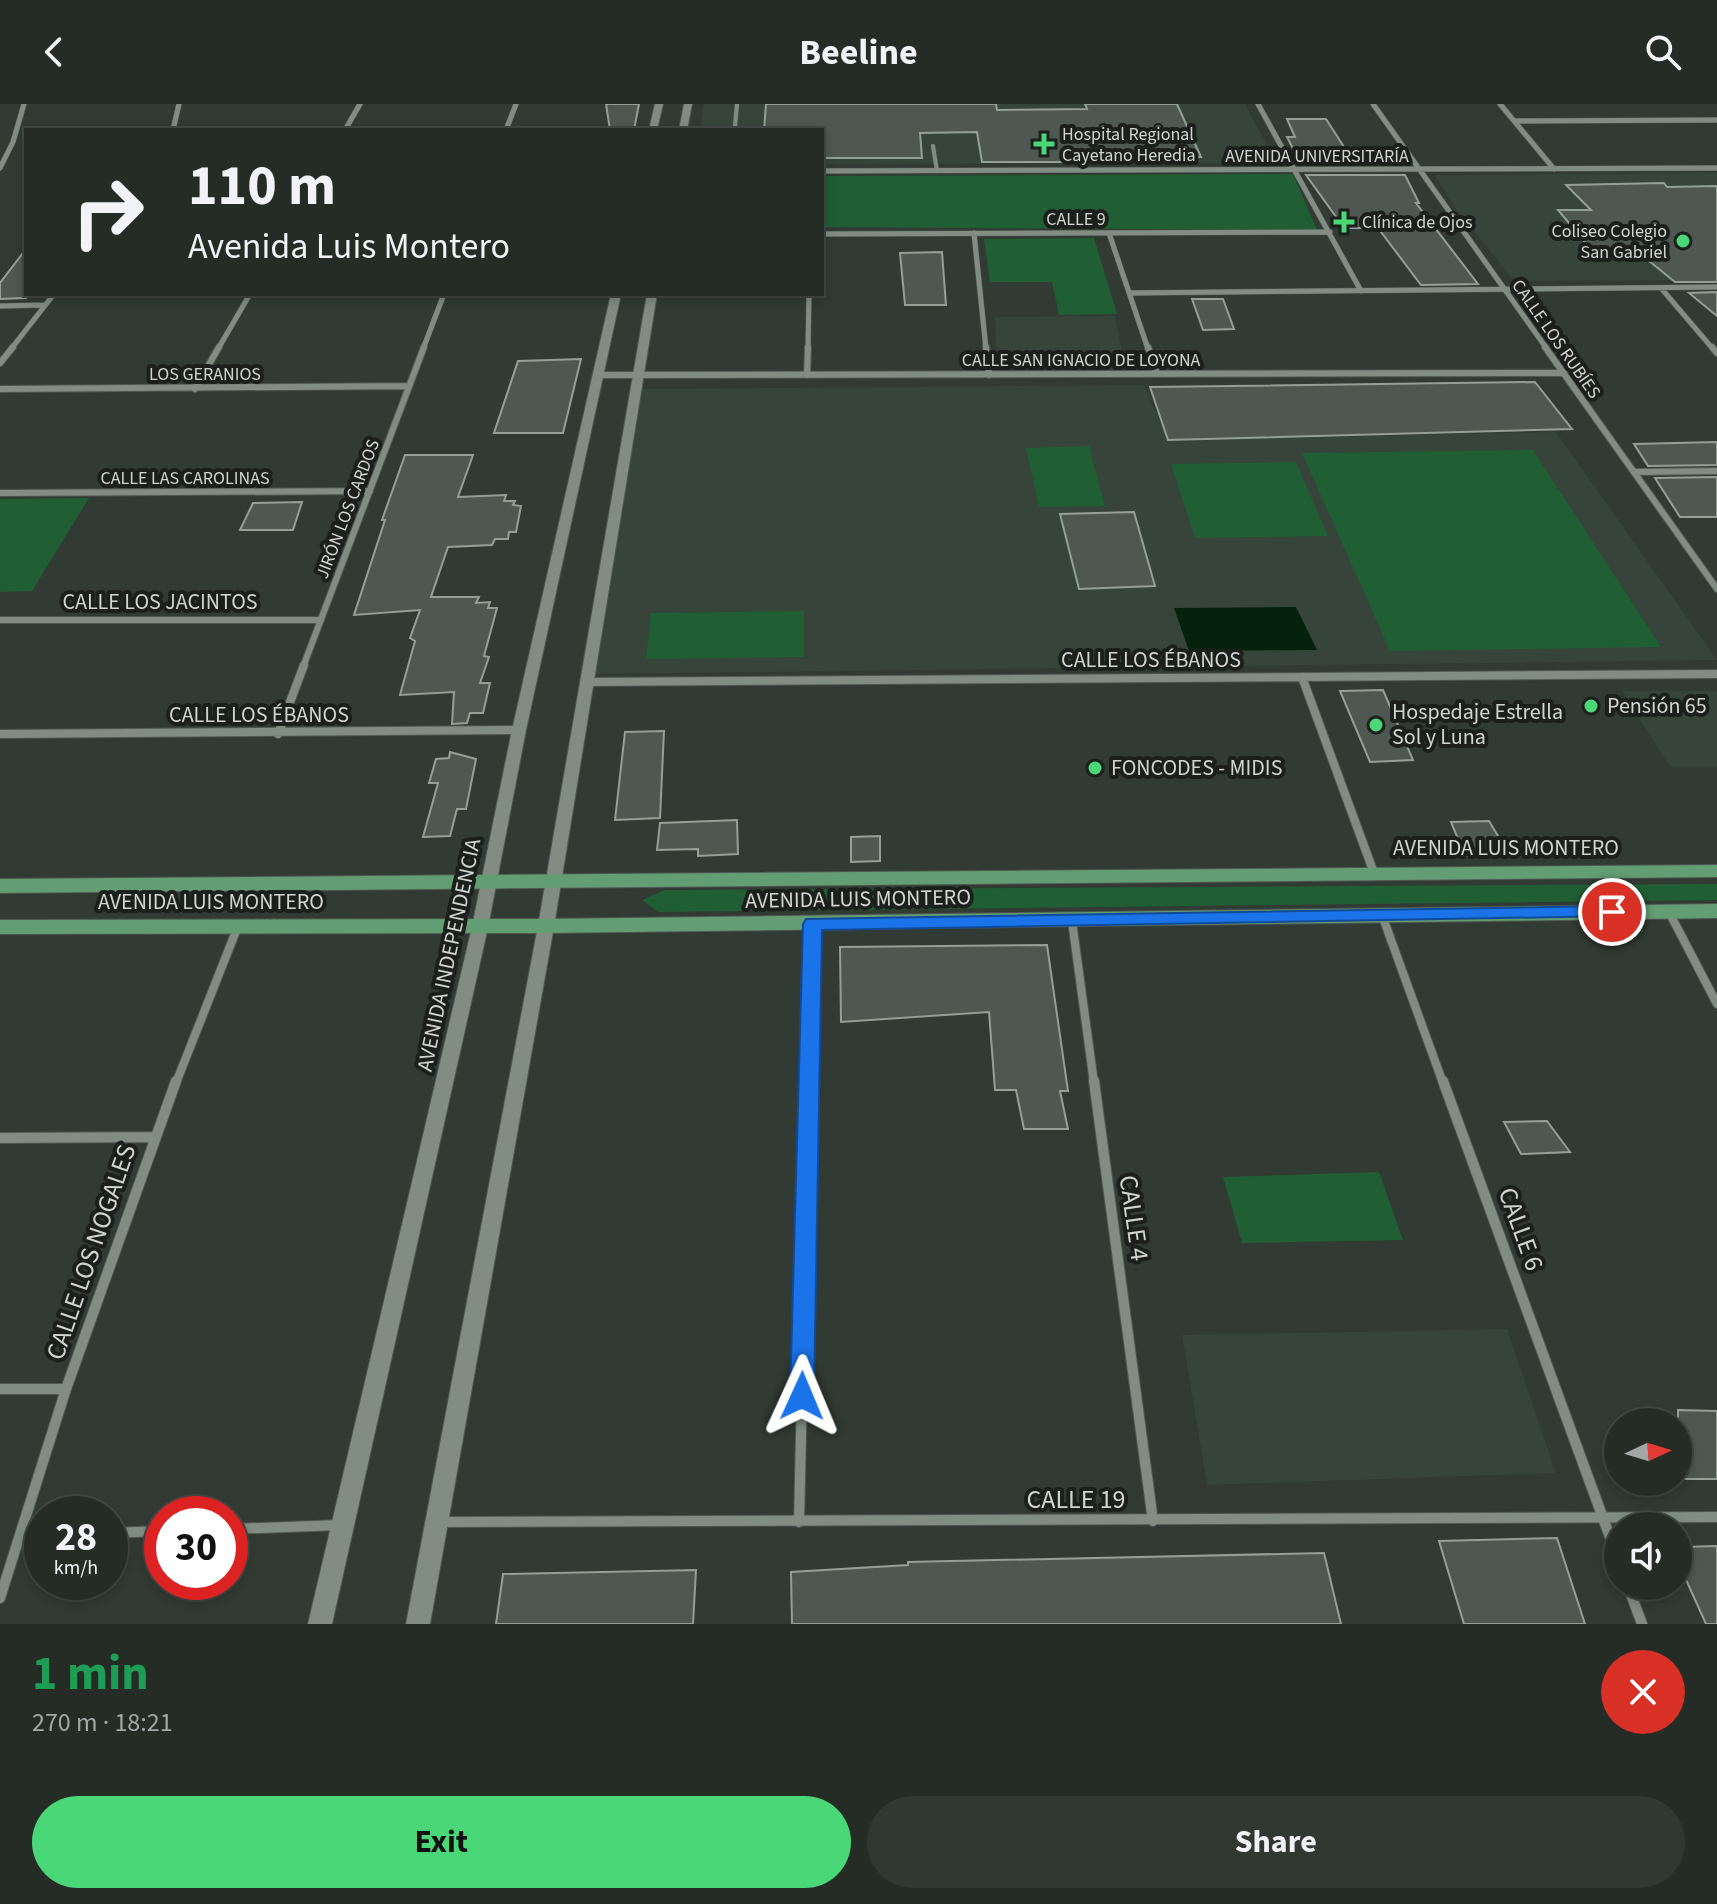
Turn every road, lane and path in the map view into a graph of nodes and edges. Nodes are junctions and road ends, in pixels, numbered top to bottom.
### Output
1 (24, 104) edge
2 (179, 104) edge
3 (360, 104) edge
4 (516, 104) edge
5 (659, 104) edge
6 (688, 104) edge
7 (737, 104) edge
8 (1258, 104) edge
9 (1373, 104) edge
10 (1500, 104) edge
11 (1717, 120) edge
12 (1514, 121) junction
13 (735, 126) dead end
14 (173, 128) edge
15 (346, 128) edge
16 (507, 128) edge
17 (653, 128) edge
18 (683, 128) edge
19 (933, 146) dead end
20 (0, 168) edge
21 (1717, 168) edge
22 (1419, 169) junction
23 (1554, 169) junction
24 (1294, 170) junction
25 (824, 171) edge
26 (937, 171) junction
27 (1330, 232) junction
28 (974, 233) junction
29 (1109, 233) junction
30 (824, 234) edge
31 (1717, 287) edge
32 (1661, 288) junction
33 (1504, 289) junction
34 (1361, 291) junction
35 (1129, 293) junction
36 (52, 296) edge
37 (249, 296) edge
38 (443, 296) edge
39 (616, 296) edge
40 (652, 296) edge
41 (809, 296) edge
42 (45, 305) junction
43 (0, 306) edge
44 (1717, 353) edge
45 (0, 363) edge
46 (1564, 373) junction
47 (1157, 374) junction
48 (598, 375) junction
49 (636, 375) junction
50 (807, 375) junction
51 (989, 375) junction
52 (409, 386) junction
53 (0, 389) edge
54 (195, 389) junction
55 (1717, 471) edge
56 (1634, 472) junction
57 (370, 491) junction
58 (0, 493) edge
59 (1717, 589) edge
60 (0, 620) edge
61 (321, 620) junction
62 (1717, 674) edge
63 (1302, 677) junction
64 (586, 682) junction
65 (519, 730) junction
66 (0, 734) edge
67 (278, 734) junction
68 (1717, 871) edge
69 (1374, 873) junction
70 (489, 883) junction
71 (553, 883) junction
72 (0, 886) edge
73 (1669, 911) junction
74 (1717, 911) edge
75 (1382, 914) junction
76 (1072, 921) junction
77 (812, 924) junction
78 (238, 925) junction
79 (546, 926) junction
80 (0, 927) edge
81 (480, 927) junction
82 (1717, 1004) edge
83 (154, 1137) junction
84 (0, 1138) edge
85 (0, 1389) edge
86 (66, 1389) junction
87 (1717, 1517) edge
88 (1603, 1518) junction
89 (1153, 1521) junction
90 (436, 1522) junction
91 (799, 1522) junction
92 (341, 1525) junction
93 (248, 1528) edge
94 (21, 1537) junction
95 (24, 1537) edge
96 (0, 1598) edge
97 (1633, 1600) edge
98 (320, 1624) edge
99 (418, 1624) edge
100 (1642, 1624) edge

1 - 20 street
2 - 14 street
3 - 15 street
4 - 16 street
5 - 17 main road
6 - 18 main road
7 - 13 lane
8 - 24 street
9 - 22 street, CALLE LOS RUBÍES
10 - 12 street
11 - 12 street
12 - 23 street
19 - 26 lane
21 - 23 street, AVENIDA UNIVERSITARÍA
22 - 23 street, AVENIDA UNIVERSITARÍA
22 - 24 street, AVENIDA UNIVERSITARÍA
22 - 33 street, CALLE LOS RUBÍES
24 - 26 street, AVENIDA UNIVERSITARÍA
24 - 27 street
25 - 26 street, AVENIDA UNIVERSITARÍA
27 - 29 street, CALLE 9
27 - 34 street
28 - 29 street, CALLE 9
28 - 30 street, CALLE 9
28 - 51 street
29 - 35 street
31 - 32 street
32 - 33 street
32 - 44 street
33 - 34 street
33 - 46 street, CALLE LOS RUBÍES
34 - 35 street
35 - 47 street
36 - 42 street
37 - 54 street
38 - 52 street, JIRÓN LOS CARDOS
39 - 48 main road, AVENIDA INDEPENDENCIA
40 - 49 main road
41 - 50 street
42 - 43 street
42 - 45 street
46 - 47 street, CALLE SAN IGNACIO DE LOYONA
46 - 56 street, CALLE LOS RUBÍES
47 - 51 street, CALLE SAN IGNACIO DE LOYONA
48 - 49 street, CALLE SAN IGNACIO DE LOYONA
48 - 65 main road, AVENIDA INDEPENDENCIA
49 - 50 street, CALLE SAN IGNACIO DE LOYONA
49 - 64 main road
50 - 51 street, CALLE SAN IGNACIO DE LOYONA
52 - 54 street, LOS GERANIOS
52 - 57 street, JIRÓN LOS CARDOS
53 - 54 street, LOS GERANIOS
55 - 56 street
56 - 59 street, CALLE LOS RUBÍES
57 - 58 street, CALLE LAS CAROLINAS
57 - 61 street, JIRÓN LOS CARDOS
60 - 61 street, CALLE LOS JACINTOS
61 - 67 street, JIRÓN LOS CARDOS
62 - 63 street, CALLE LOS ÉBANOS
63 - 64 street, CALLE LOS ÉBANOS
63 - 69 street
64 - 71 main road
65 - 67 street, CALLE LOS ÉBANOS
65 - 70 main road, AVENIDA INDEPENDENCIA
66 - 67 street, CALLE LOS ÉBANOS
68 - 69 main road, AVENIDA LUIS MONTERO
69 - 71 main road, AVENIDA LUIS MONTERO
70 - 71 main road, AVENIDA LUIS MONTERO
70 - 72 main road, AVENIDA LUIS MONTERO
70 - 81 main road, AVENIDA INDEPENDENCIA
71 - 79 main road
73 - 74 main road, AVENIDA LUIS MONTERO
73 - 75 main road, AVENIDA LUIS MONTERO
73 - 82 street
75 - 76 main road, AVENIDA LUIS MONTERO
75 - 88 street, CALLE 6
76 - 77 main road, AVENIDA LUIS MONTERO
76 - 89 street, CALLE 4
77 - 79 main road, AVENIDA LUIS MONTERO
77 - 91 street
78 - 80 main road, AVENIDA LUIS MONTERO
78 - 81 main road, AVENIDA LUIS MONTERO
78 - 83 street, CALLE LOS NOGALES
79 - 81 main road, AVENIDA LUIS MONTERO
79 - 90 main road
81 - 92 main road, AVENIDA INDEPENDENCIA
83 - 84 street
83 - 86 street, CALLE LOS NOGALES
85 - 86 street
86 - 94 street, CALLE LOS NOGALES
87 - 88 street, CALLE 19
88 - 89 street, CALLE 19
89 - 91 street, CALLE 19
90 - 91 street, CALLE 19
90 - 99 main road
92 - 93 street
92 - 98 main road, AVENIDA INDEPENDENCIA
94 - 95 street
94 - 96 street, CALLE LOS NOGALES
97 - 100 street

